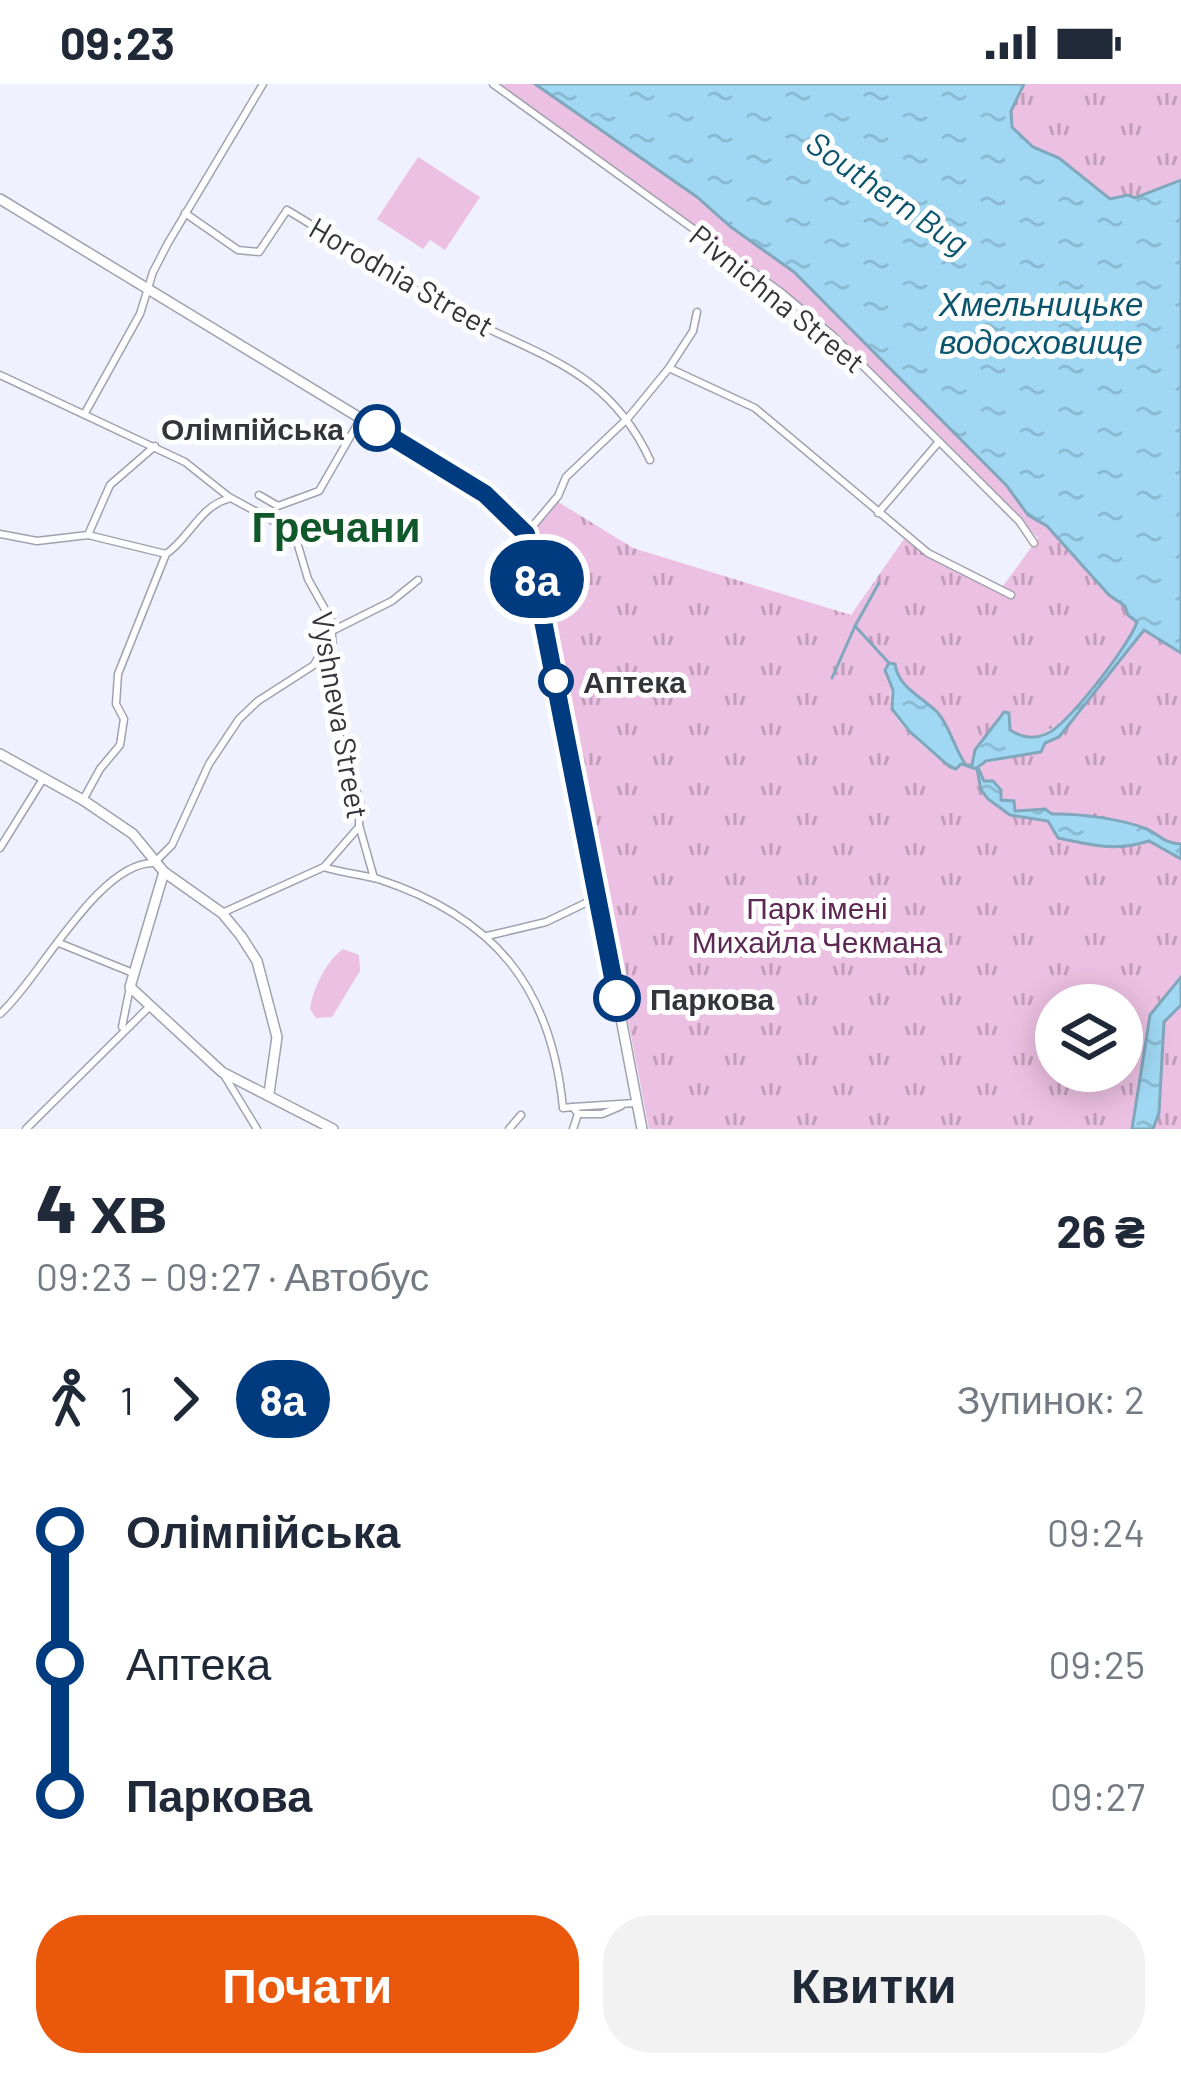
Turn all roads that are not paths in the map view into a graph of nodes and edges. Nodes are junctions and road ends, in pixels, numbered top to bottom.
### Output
1 (263, 84) edge
2 (494, 84) edge
3 (0, 199) edge
4 (185, 213) junction
5 (148, 287) junction
6 (697, 312) dead end
7 (669, 368) junction
8 (0, 375) edge
9 (85, 413) junction
10 (361, 418) junction
11 (628, 418) junction
12 (938, 444) junction
13 (155, 446) junction
14 (650, 460) dead end
15 (260, 494) dead end
16 (239, 500) junction
17 (878, 513) junction
18 (0, 534) edge
19 (526, 534) junction
20 (88, 535) junction
21 (1034, 543) dead end
22 (166, 554) junction
23 (418, 580) dead end
24 (1011, 595) dead end
25 (332, 632) junction
26 (314, 665) junction
27 (334, 668) junction
28 (0, 754) edge
29 (43, 779) junction
30 (83, 800) junction
31 (359, 825) junction
32 (0, 848) edge
33 (154, 862) junction
34 (324, 867) junction
35 (164, 872) junction
36 (374, 878) junction
37 (598, 898) junction
38 (222, 913) junction
39 (487, 936) junction
40 (59, 943) junction
41 (133, 973) junction
42 (130, 987) junction
43 (150, 1006) junction
44 (0, 1014) edge
45 (121, 1031) junction
46 (223, 1072) junction
47 (264, 1091) junction
48 (631, 1103) junction
49 (242, 1106) junction
50 (576, 1111) junction
51 (521, 1115) dead end
52 (26, 1129) edge
53 (257, 1129) edge
54 (333, 1129) edge
55 (508, 1129) edge
56 (574, 1129) edge
57 (642, 1129) edge

1 - 4 street
2 - 12 street, Pivnichna Street
3 - 5 main road
4 - 5 street
4 - 11 street, Horodnia Street
5 - 9 street
5 - 10 main road
6 - 7 street
7 - 11 street
7 - 17 street
8 - 9 street, Vyshneva Street
9 - 13 street, Vyshneva Street
10 - 15 street
10 - 19 main road
11 - 14 street
11 - 19 street
12 - 17 street
12 - 21 street, Pivnichna Street
13 - 16 street, Vyshneva Street
13 - 20 street
16 - 22 street
16 - 25 street, Vyshneva Street
17 - 24 street
18 - 20 street
19 - 37 main road
20 - 22 street
22 - 30 street
23 - 25 street
25 - 26 street
25 - 27 street, Vyshneva Street
26 - 27 street
26 - 33 street
27 - 31 street, Vyshneva Street
28 - 29 main road
29 - 30 main road
29 - 32 street
30 - 33 main road
31 - 34 street
31 - 36 street, Vyshneva Street
33 - 35 main road
33 - 40 street
34 - 36 street
34 - 38 street
35 - 38 main road
35 - 41 main road
36 - 39 street
37 - 39 street
37 - 48 main road
38 - 47 main road
39 - 50 street
40 - 41 street
40 - 44 street
41 - 42 main road
42 - 43 main road
42 - 45 street
43 - 45 street
43 - 46 main road
45 - 52 street
46 - 47 main road
46 - 49 street
47 - 49 street
47 - 54 main road
48 - 50 street
48 - 57 main road
49 - 53 street
50 - 56 street
51 - 55 street

